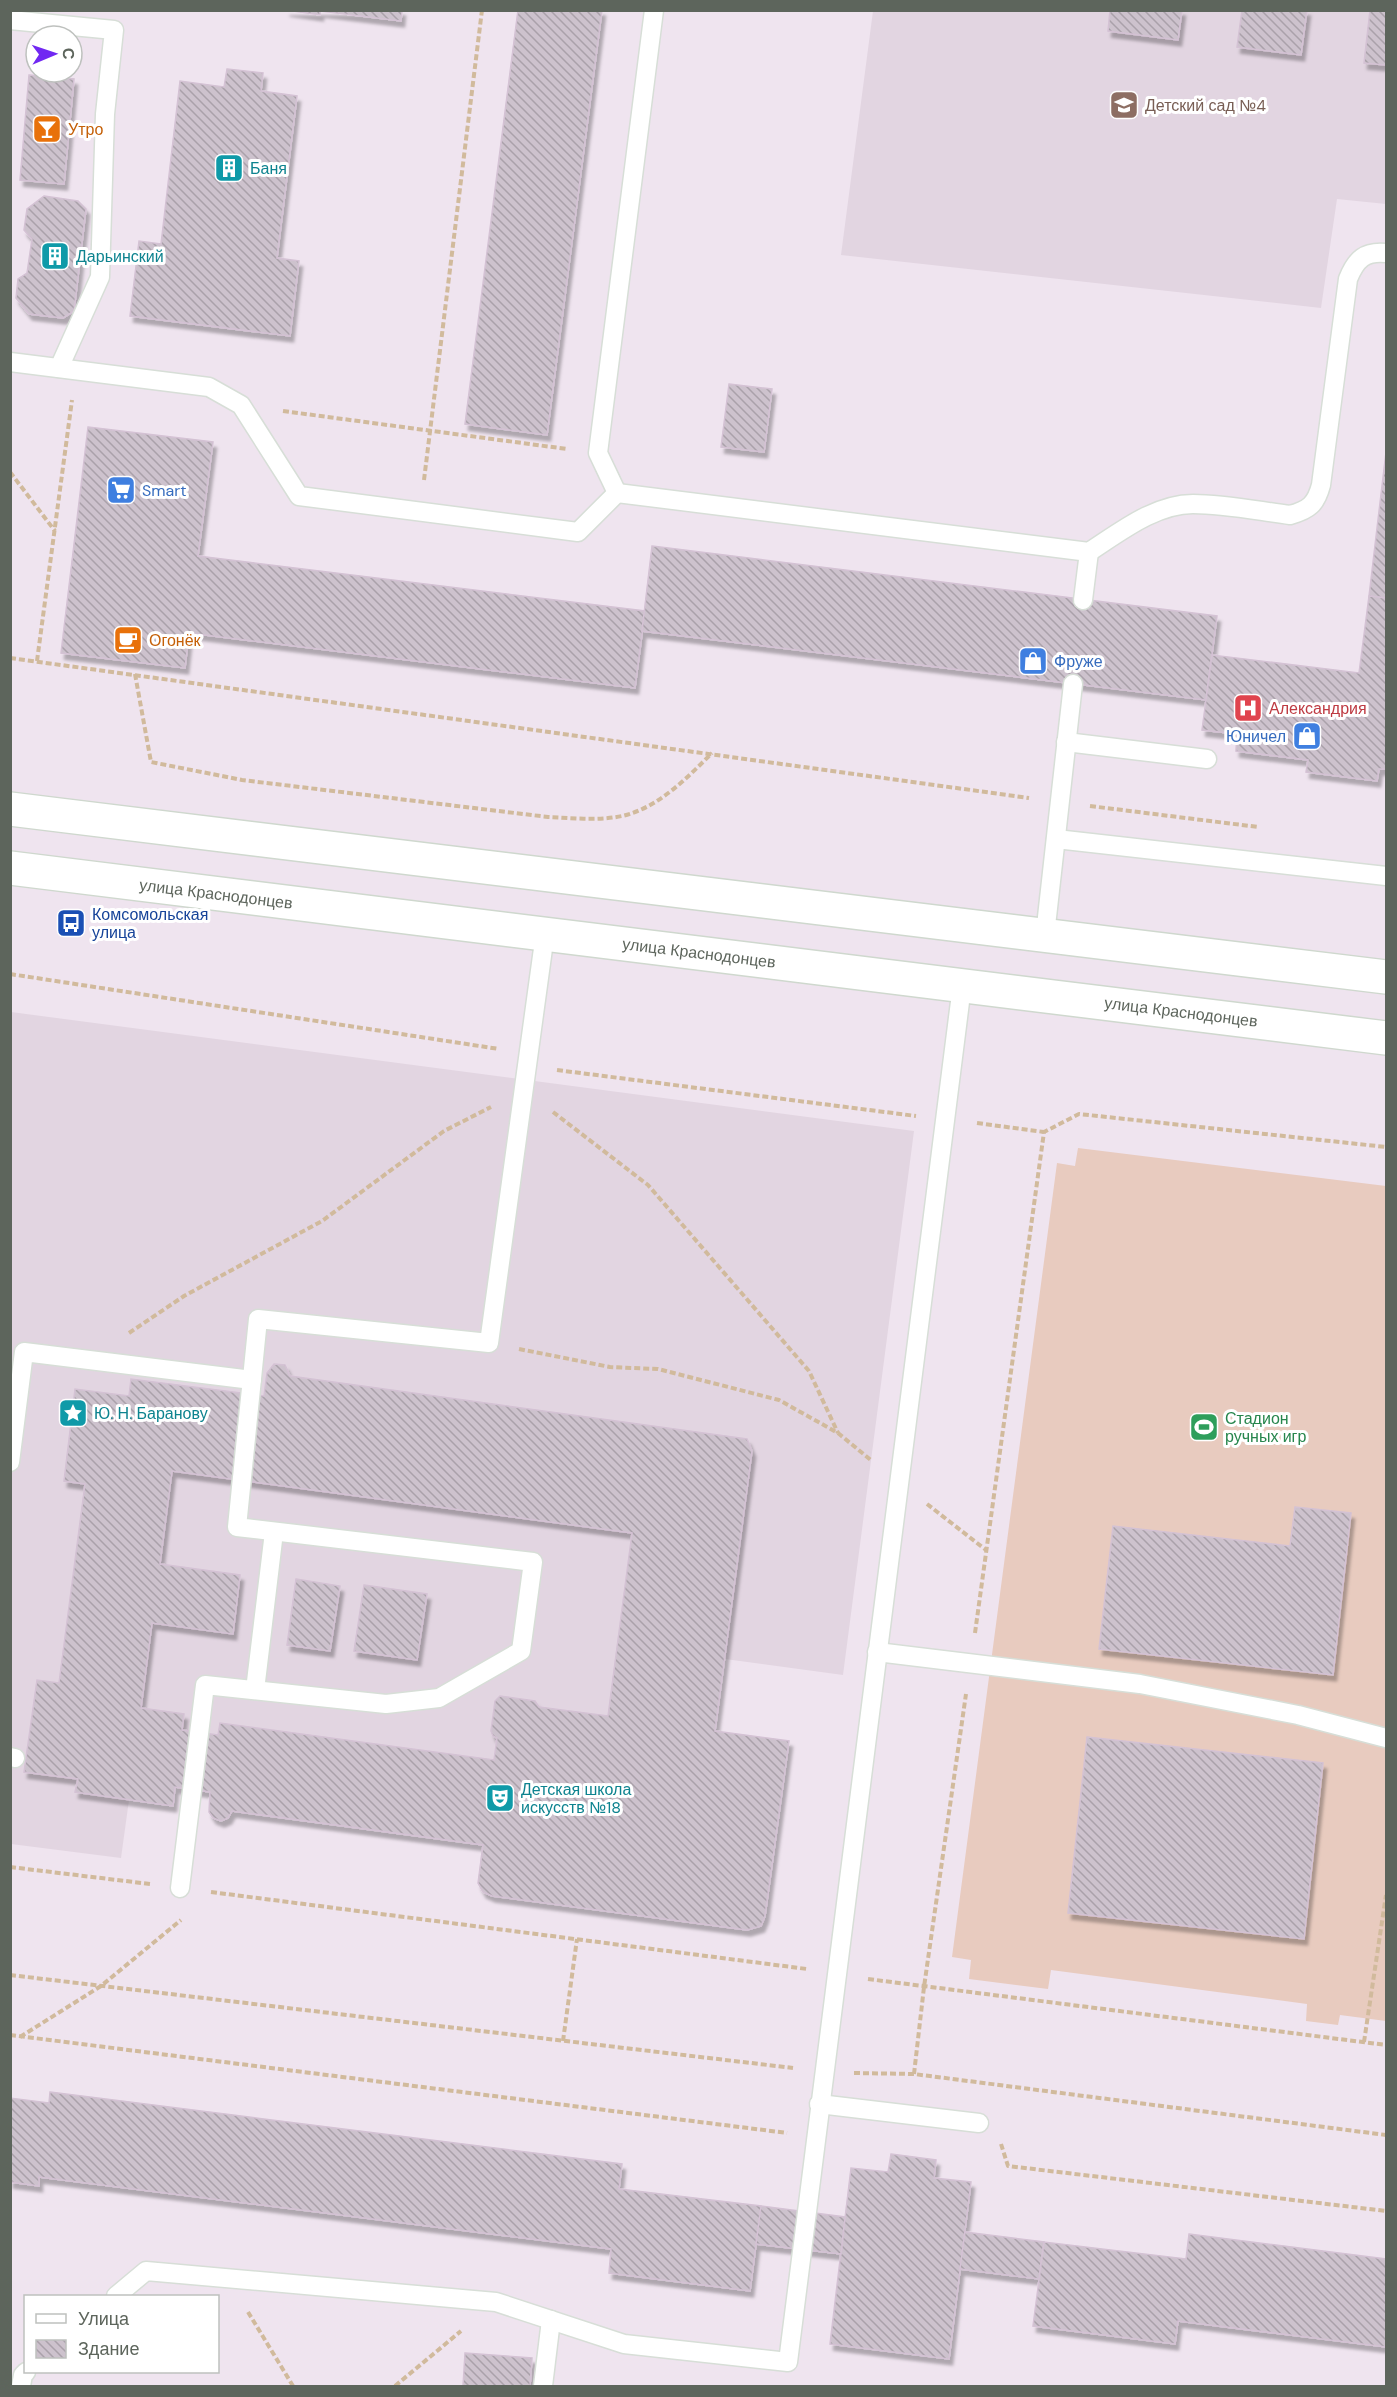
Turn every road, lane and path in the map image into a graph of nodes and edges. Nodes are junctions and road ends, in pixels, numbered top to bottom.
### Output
1 (482, 10) edge
2 (654, 10) edge
3 (10, 20) edge
4 (1386, 253) edge
5 (10, 362) edge
6 (68, 369) junction
7 (241, 405) junction
8 (430, 431) junction
9 (598, 453) junction
10 (10, 472) edge
11 (617, 493) junction
12 (420, 511) junction
13 (55, 531) junction
14 (1089, 552) junction
15 (1083, 600) dead end
16 (10, 658) edge
17 (37, 661) junction
18 (135, 674) junction
19 (1073, 684) dead end
20 (1066, 742) junction
21 (712, 753) junction
22 (1207, 759) dead end
23 (1059, 802) junction
24 (10, 809) edge
25 (1261, 827) dead end
26 (1056, 839) junction
27 (10, 868) edge
28 (1386, 876) edge
29 (545, 934) junction
30 (1045, 935) junction
31 (10, 974) edge
32 (1386, 977) edge
33 (962, 986) junction
34 (1386, 1038) edge
35 (528, 1059) junction
36 (946, 1119) junction
37 (1044, 1132) junction
38 (1386, 1147) edge
39 (489, 1343) junction
40 (252, 1380) junction
41 (10, 1462) edge
42 (899, 1482) junction
43 (274, 1532) junction
44 (986, 1550) junction
45 (877, 1652) junction
46 (970, 1665) junction
47 (255, 1690) junction
48 (1386, 1738) edge
49 (10, 1867) edge
50 (180, 1888) junction
51 (214, 1892) junction
52 (1386, 1894) edge
53 (205, 1899) dead end
54 (188, 1914) dead end
55 (577, 1939) junction
56 (836, 1974) junction
57 (10, 1975) edge
58 (101, 1986) junction
59 (924, 1987) junction
60 (10, 2035) edge
61 (20, 2037) junction
62 (563, 2041) junction
63 (1364, 2042) junction
64 (1386, 2045) edge
65 (824, 2072) junction
66 (914, 2074) junction
67 (980, 2083) junction
68 (984, 2093) dead end
69 (819, 2104) junction
70 (979, 2123) dead end
71 (997, 2134) dead end
72 (1386, 2135) edge
73 (816, 2137) junction
74 (1386, 2211) edge
75 (227, 2278) junction
76 (117, 2295) edge
77 (496, 2302) junction
78 (551, 2320) junction
79 (293, 2386) edge
80 (395, 2386) edge
81 (543, 2386) edge

1 - 8 path
2 - 9 lane
3 - 6 lane
4 - 14 lane
5 - 6 lane
6 - 7 lane
6 - 13 path
7 - 8 path
7 - 12 lane
8 - 9 path
8 - 12 path
9 - 11 lane
10 - 13 path
11 - 12 lane
11 - 14 lane
13 - 17 path
14 - 15 lane
16 - 17 path
17 - 18 path
18 - 21 path
18 - 21 path
19 - 20 lane
20 - 22 lane
20 - 23 lane
21 - 23 path
23 - 25 path
23 - 26 lane
24 - 30 main road
26 - 28 lane
26 - 30 lane
27 - 29 main road, улица Краснодонцев
29 - 33 main road, улица Краснодонцев
29 - 35 lane
30 - 32 main road
31 - 35 path
33 - 34 main road, улица Краснодонцев
33 - 36 lane
35 - 36 path
35 - 39 lane
36 - 37 path
36 - 42 lane
37 - 38 path
37 - 44 path
39 - 40 lane
39 - 42 path
40 - 41 lane
40 - 43 lane
42 - 44 path
42 - 45 lane
43 - 47 lane
43 - 47 lane
44 - 46 path
45 - 46 lane
45 - 56 lane
46 - 48 lane
46 - 59 path
47 - 50 lane
49 - 50 path
50 - 51 path
51 - 53 path
51 - 55 path
52 - 63 path
54 - 58 path
55 - 56 path
55 - 62 path
56 - 59 path
56 - 65 lane
57 - 58 path
58 - 61 path
58 - 62 path
59 - 63 path
59 - 66 path
60 - 61 path
61 - 73 path
62 - 65 path
63 - 64 path
65 - 66 path
65 - 69 lane
66 - 67 path
67 - 68 path
67 - 72 path
69 - 70 lane
69 - 73 lane
71 - 74 path
73 - 78 lane
75 - 76 lane
75 - 77 lane
75 - 79 path
77 - 78 lane
77 - 80 path
78 - 81 lane

